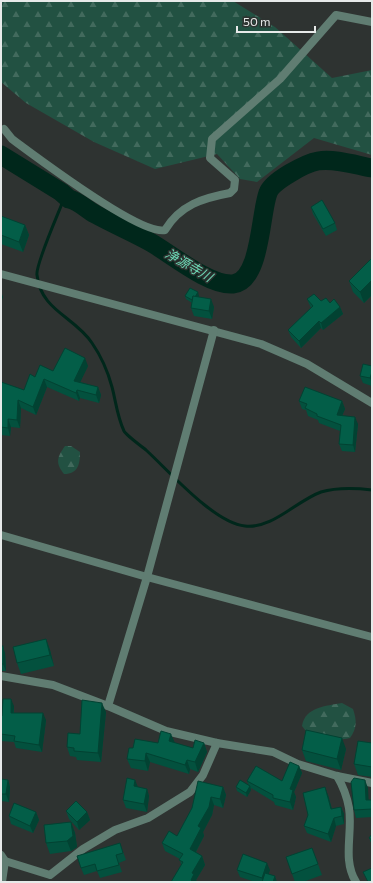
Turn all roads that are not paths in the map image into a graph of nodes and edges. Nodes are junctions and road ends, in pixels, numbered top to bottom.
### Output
1 (372, 22) edge
2 (4, 129) dead end
3 (1, 274) edge
4 (214, 330) junction
5 (372, 403) edge
6 (1, 535) edge
7 (147, 577) junction
8 (372, 636) edge
9 (1, 676) edge
10 (108, 706) junction
11 (217, 743) junction
12 (338, 776) junction
13 (372, 783) edge
14 (3, 858) edge
15 (2, 882) edge
16 (356, 882) edge

1 - 2 street
3 - 4 street
4 - 5 street
4 - 7 street
6 - 7 street
7 - 8 street
7 - 10 street
9 - 10 street
10 - 11 street
11 - 12 street
11 - 14 street
12 - 13 street
12 - 16 street
14 - 15 street

